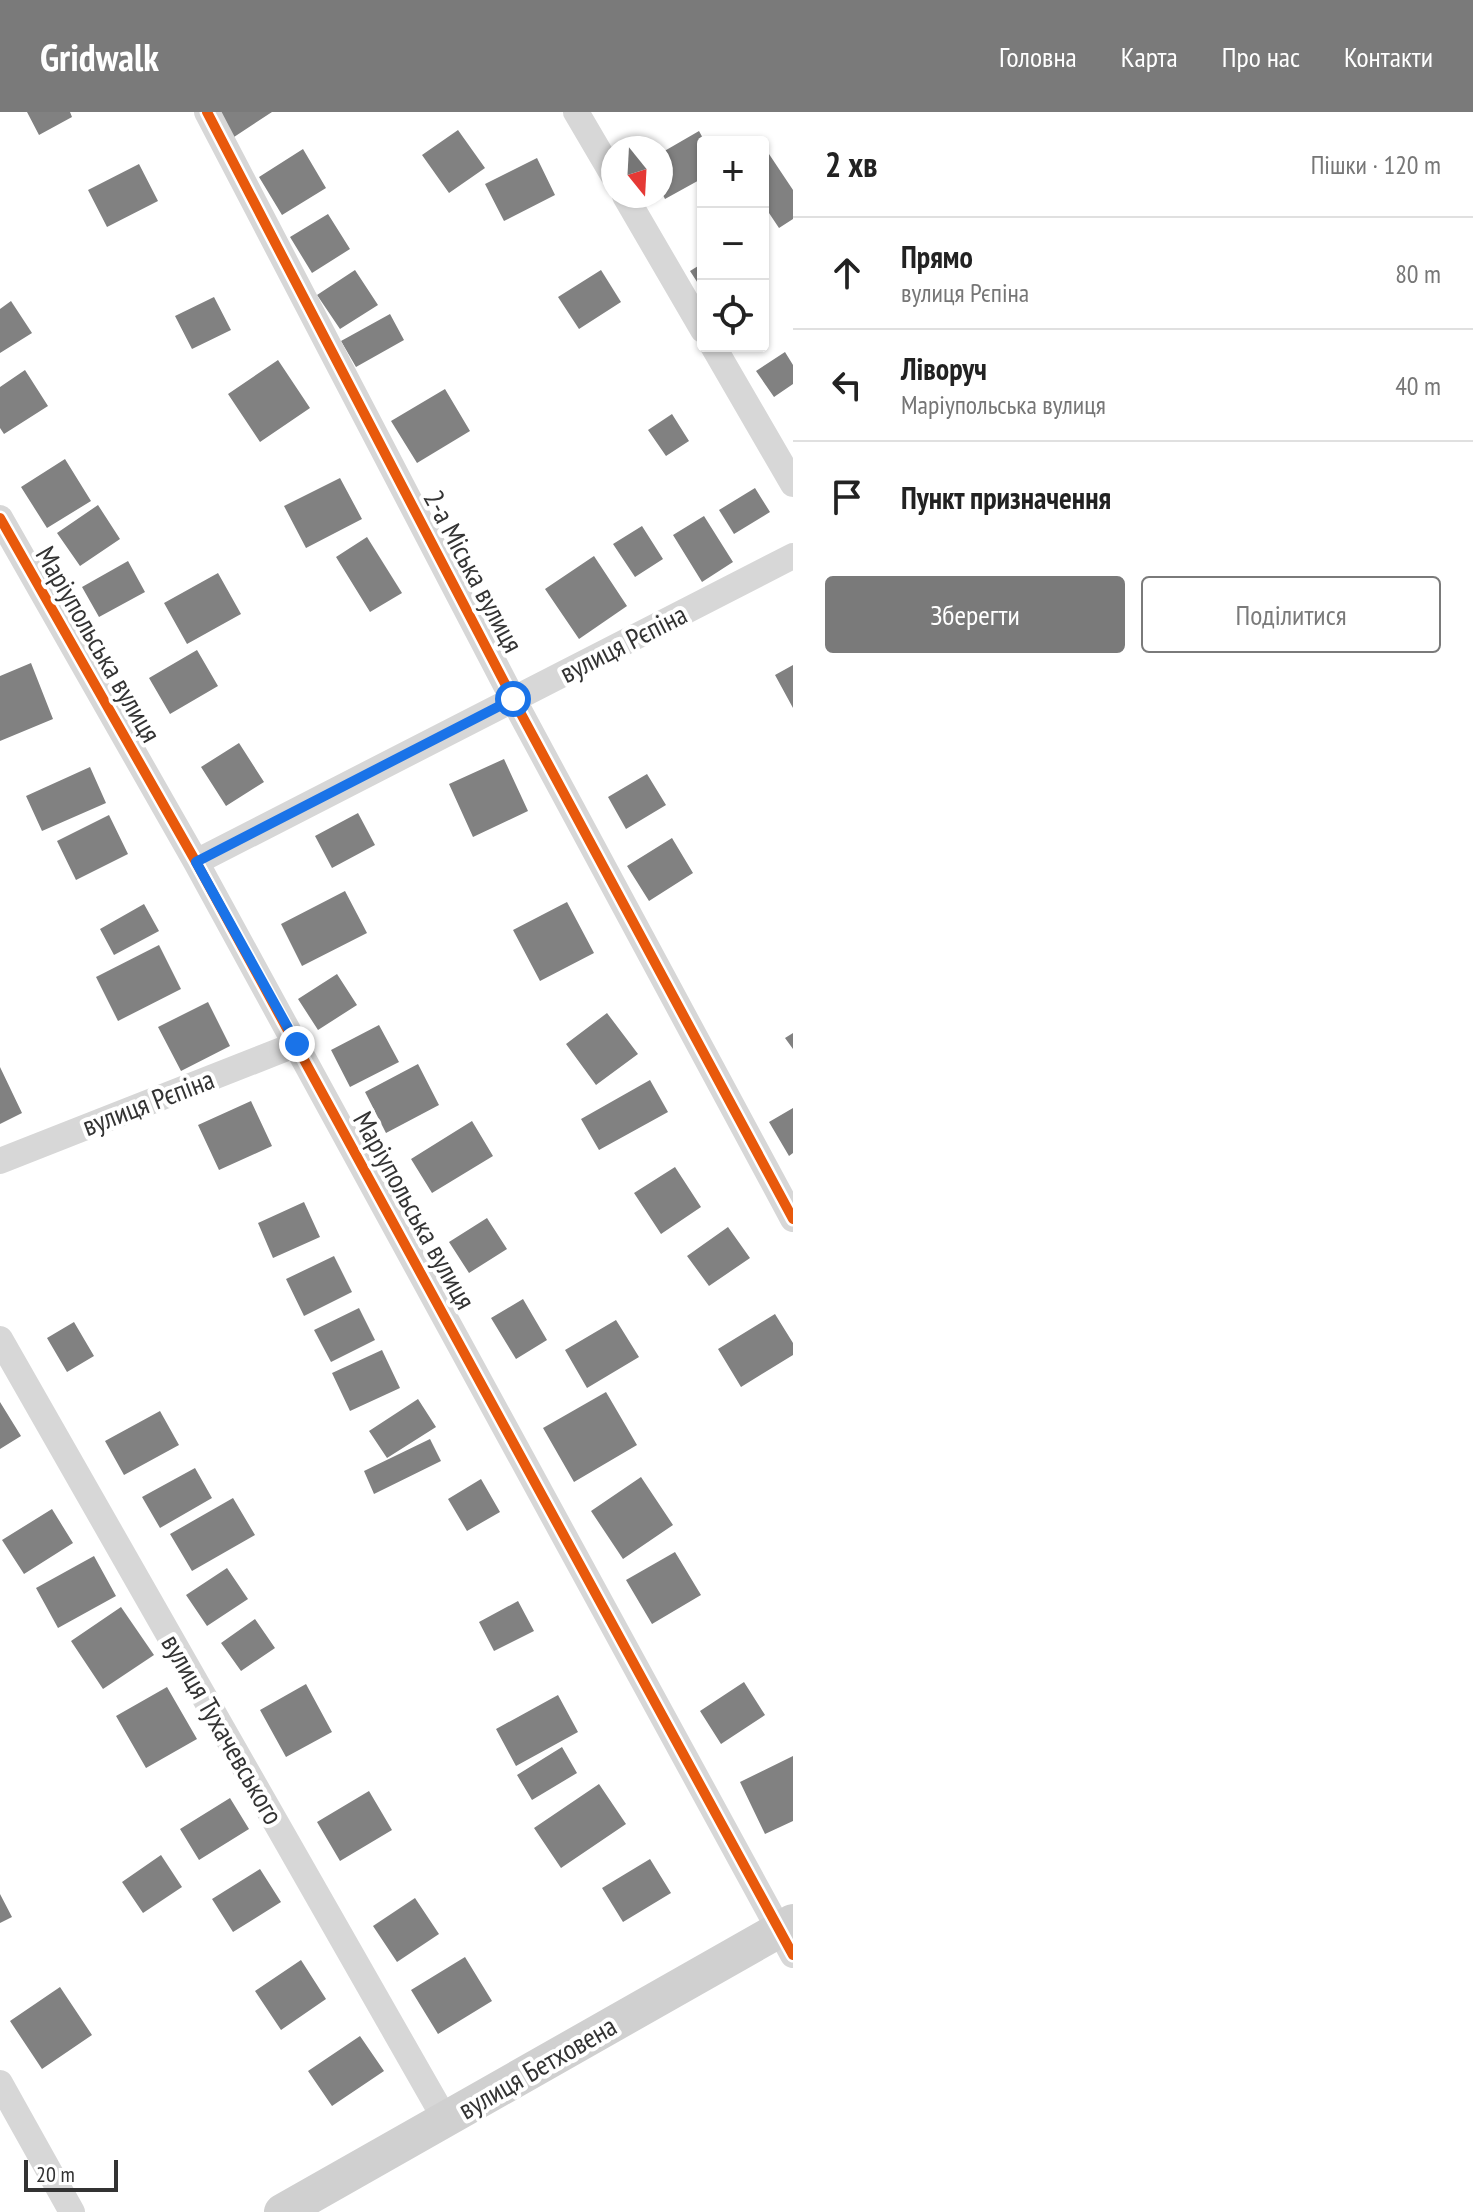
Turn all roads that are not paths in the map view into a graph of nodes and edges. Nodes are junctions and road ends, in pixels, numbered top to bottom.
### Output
1 (207, 112) edge
2 (576, 112) edge
3 (601, 155) edge
4 (632, 208) edge
5 (697, 320) edge
6 (716, 352) edge
7 (793, 484) edge
8 (0, 518) edge
9 (793, 556) edge
10 (513, 699) junction
11 (196, 862) junction
12 (297, 1044) junction
13 (0, 1161) edge
14 (793, 1219) edge
15 (0, 1339) edge
16 (788, 1935) edge
17 (0, 2083) edge
18 (445, 2119) junction
19 (72, 2212) edge
20 (282, 2212) edge

1 - 10 street, 2-а Міська вулиця
2 - 3 street
4 - 5 street
6 - 7 street
8 - 11 street, Маріупольська вулиця
9 - 10 street, вулиця Рєпіна
10 - 11 street, вулиця Рєпіна
10 - 14 street, 2-а Міська вулиця
11 - 12 street, Маріупольська вулиця
12 - 13 street, вулиця Рєпіна
12 - 16 street, Маріупольська вулиця
15 - 18 street, вулиця Тухачевського
16 - 18 street, вулиця Бетховена
17 - 19 street
18 - 20 street, вулиця Бетховена

